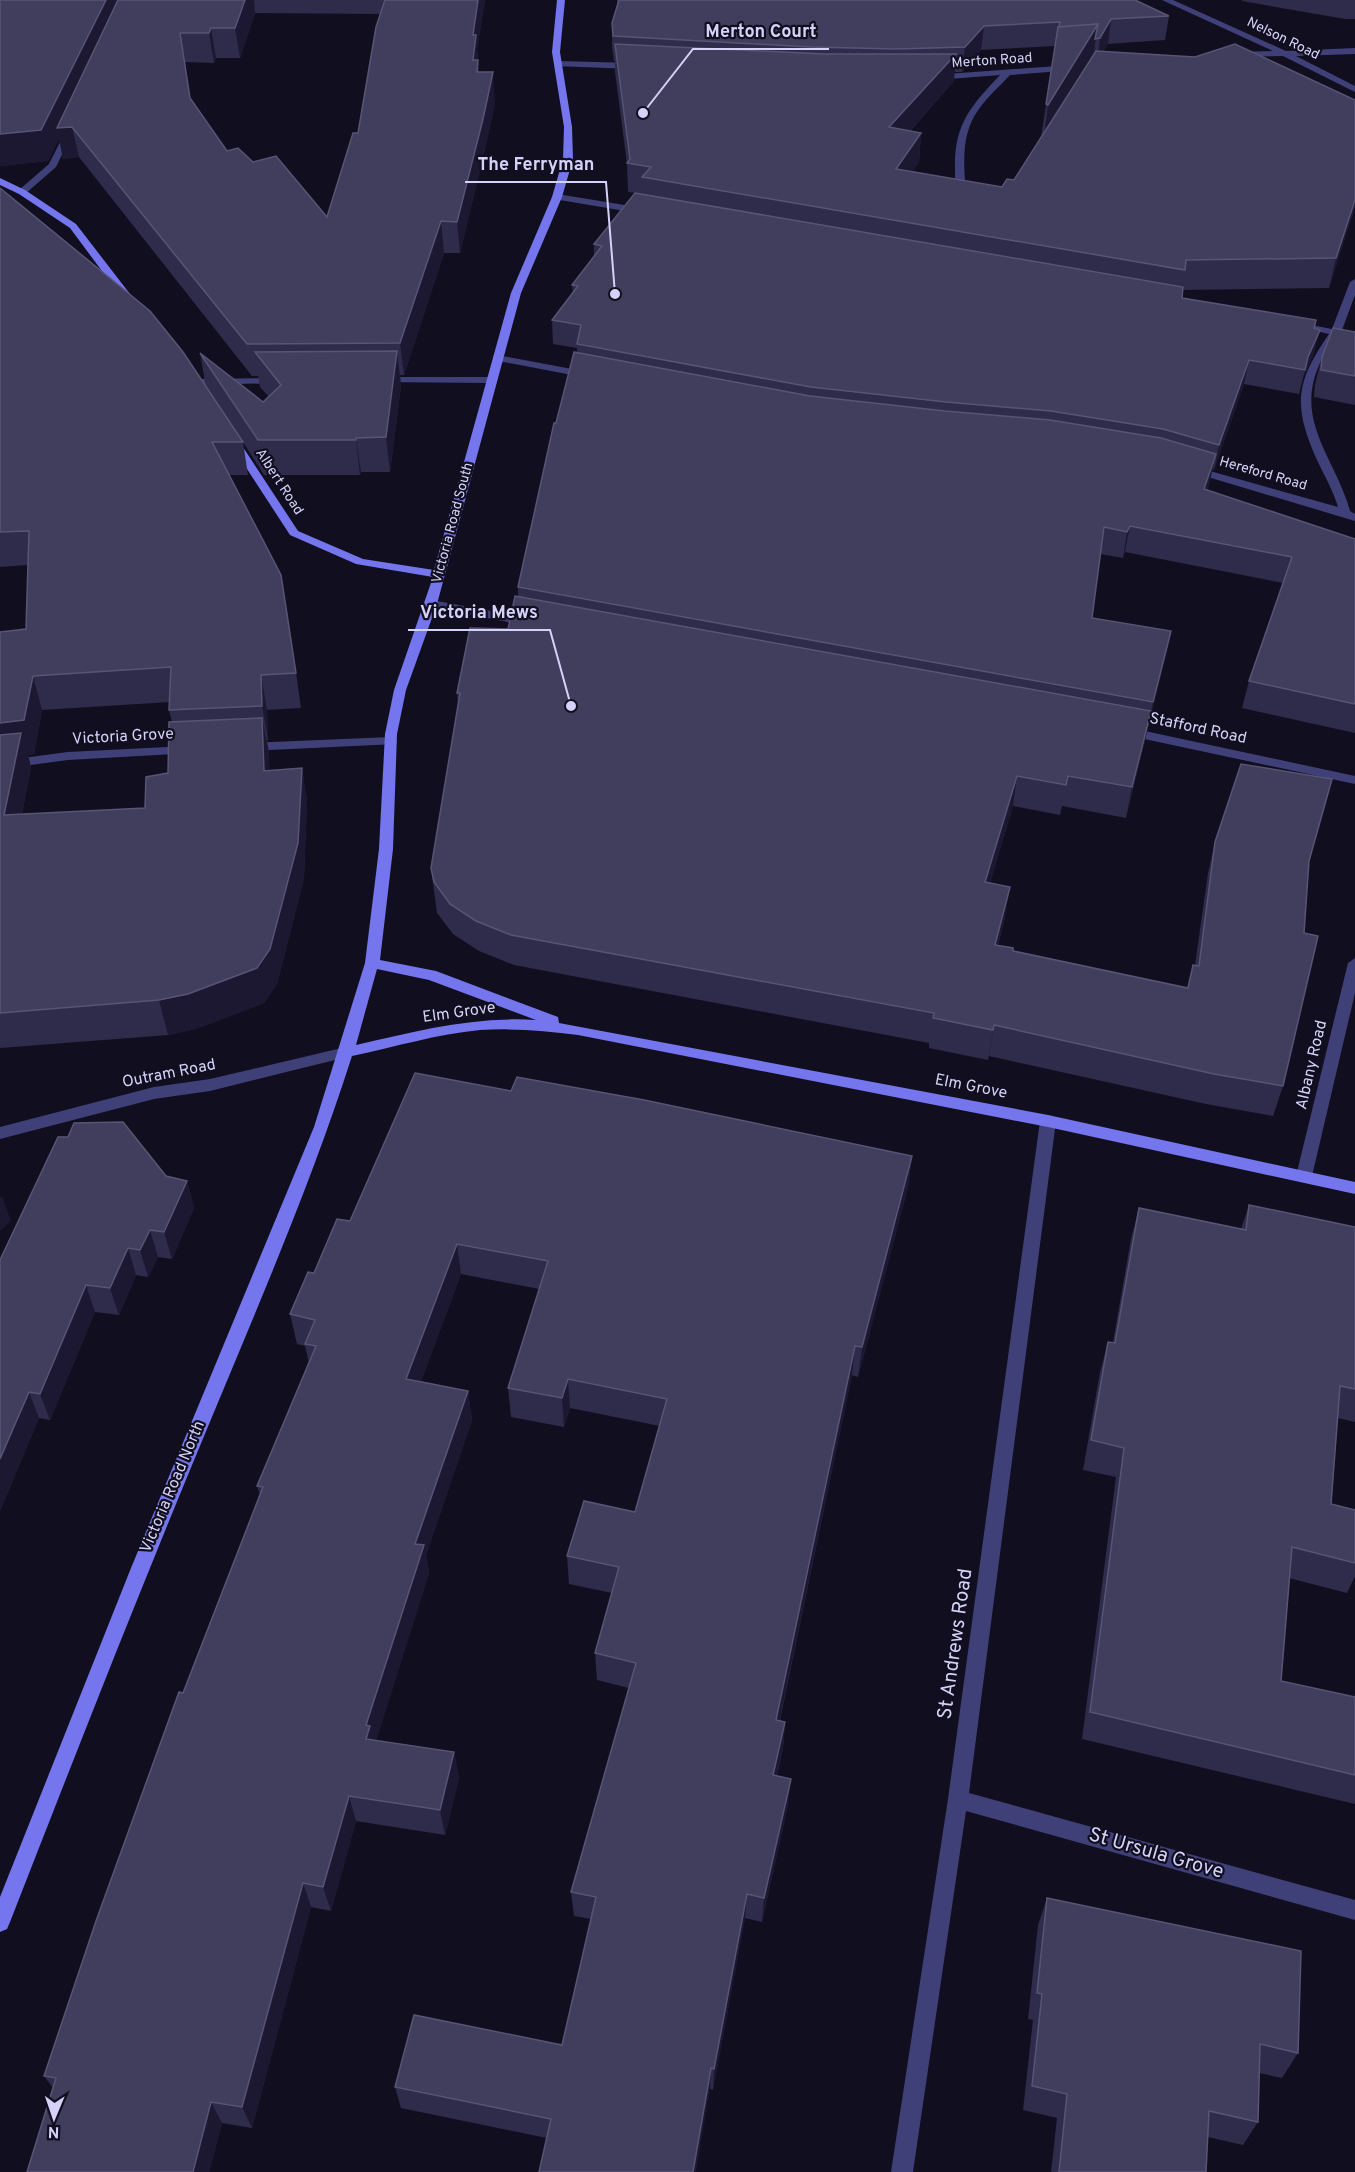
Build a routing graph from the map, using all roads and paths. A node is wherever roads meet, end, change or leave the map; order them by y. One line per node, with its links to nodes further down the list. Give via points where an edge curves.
1 (561, 0): 6 (main road, Victoria Road South, via 556,32)
2 (1166, 0): 4 (street, Nelson Road)
3 (1355, 51): 4 (street)
4 (1284, 53): 5 (street); 11 (street, Nelson Road)
5 (1230, 56)
6 (558, 64): 7 (street); 16 (main road, Victoria Road South, via 569,145)
7 (647, 67)
8 (1078, 68): 9 (street, Merton Road)
9 (1007, 74): 10 (street, Merton Road); 15 (street, via 972,113 963,134 958,160)
10 (928, 78)
11 (1355, 89)
12 (73, 123): 14 (street, via 53,165)
13 (0, 182): 14 (main road)
14 (22, 192): 19 (main road, via 73,226)
15 (961, 195)
16 (557, 197): 17 (street); 23 (main road, Victoria Road South, via 516,293)
17 (651, 213)
18 (1355, 282): 21 (street)
19 (132, 304)
20 (1289, 324): 21 (street)
21 (1336, 332): 22 (street); 31 (street, via 1315,362 1307,388 1306,417)
22 (1355, 336)
23 (497, 358): 24 (street); 26 (main road, Victoria Road South)
24 (601, 378)
25 (373, 380): 26 (street)
26 (492, 380): 32 (main road, Victoria Road South)
27 (290, 381): 28 (street)
28 (194, 382)
29 (226, 429): 32 (main road, Albert Road, via 294,533 360,562)
30 (1179, 465): 31 (street, Hereford Road)
31 (1350, 515)
32 (439, 574): 33 (main road, Victoria Road South)
33 (431, 604): 34 (street); 36 (main road, Victoria Road South, via 400,690)
34 (540, 623)
35 (1108, 727): 40 (street, Stafford Road)
36 (391, 741): 37 (street); 41 (main road, Victoria Road South, via 386,849)
37 (236, 748)
38 (200, 750): 39 (street, Victoria Grove, via 68,756)
39 (0, 765)
40 (1355, 780)
41 (372, 963): 43 (main road, Elm Grove, via 431,975); 44 (main road, Victoria Road South)
42 (1355, 963): 47 (street, Albany Road)
43 (578, 1030): 44 (main road, Elm Grove, via 530,1024 482,1025); 45 (main road, Elm Grove)
44 (346, 1052): 46 (street, Outram Road); 51 (main road, Victoria Road North, via 295,1196 135,1579)
45 (1048, 1121): 47 (main road, Elm Grove); 49 (street, St Andrews Road)
46 (0, 1133)
47 (1304, 1176): 48 (main road, Elm Grove)
48 (1355, 1188)
49 (958, 1799): 50 (street, St Ursula Grove); 52 (street, St Andrews Road)
50 (1355, 1910)
51 (0, 1922)
52 (902, 2172)

